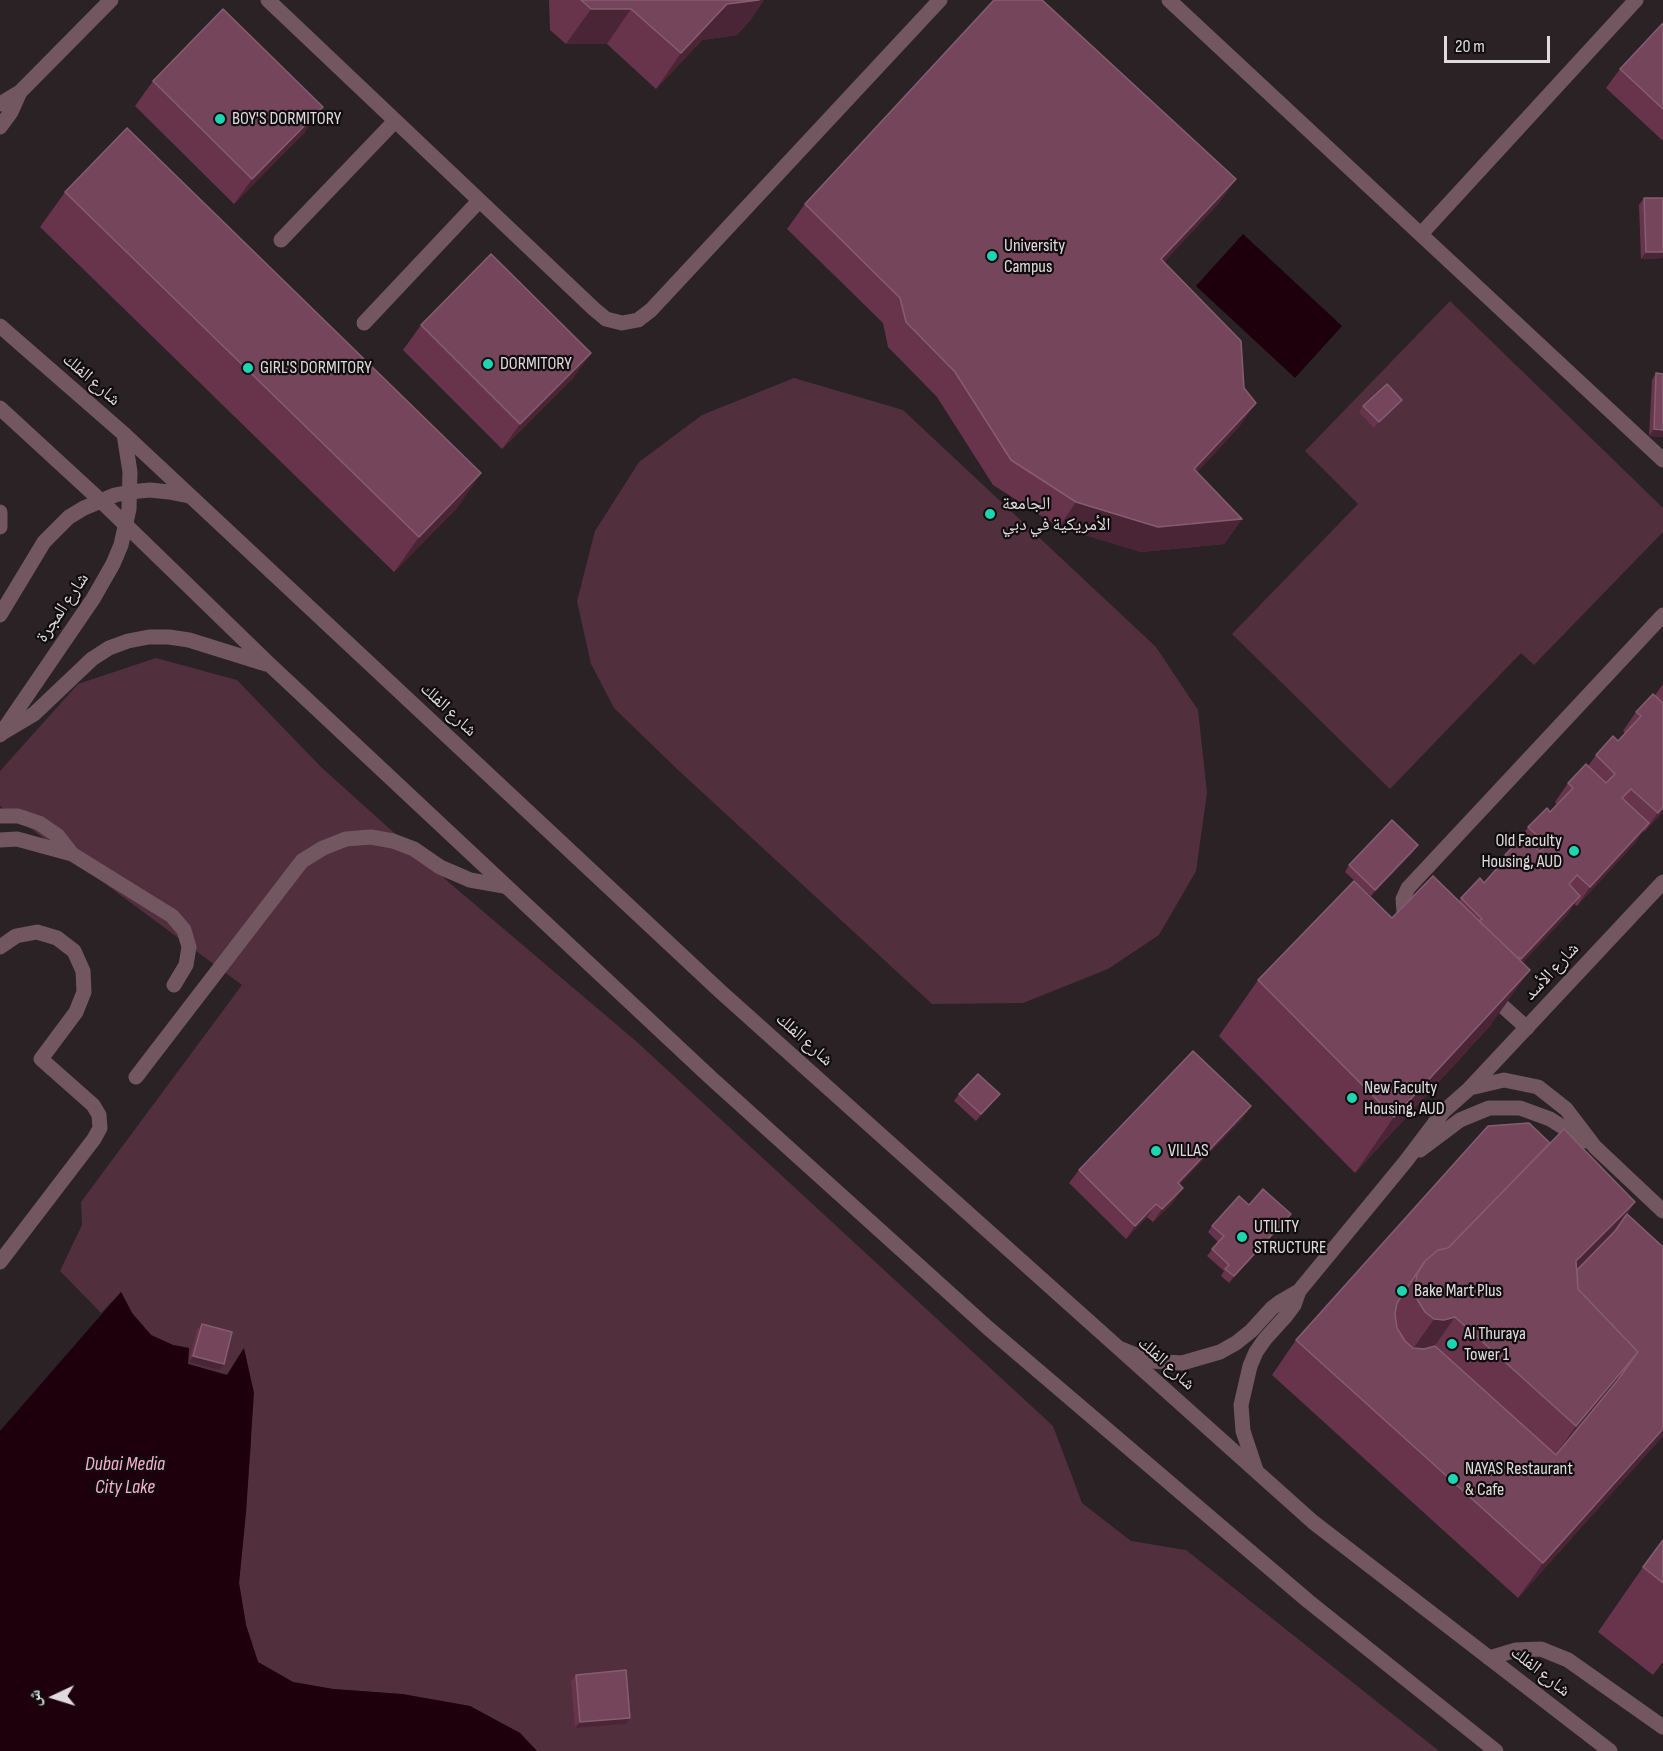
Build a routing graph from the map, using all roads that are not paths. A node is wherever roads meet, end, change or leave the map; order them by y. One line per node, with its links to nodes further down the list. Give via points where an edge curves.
1 (111, 0): 6 (street)
2 (940, 0): 10 (street, via 638,320 606,319)
3 (1169, 0): 11 (street)
4 (1636, 0): 11 (street)
5 (278, 3): 8 (street)
6 (20, 92): 7 (street); 9 (street)
7 (0, 104)
8 (395, 121): 10 (street); 12 (street)
9 (0, 127)
10 (479, 201): 13 (street)
11 (1421, 234): 17 (street)
12 (281, 240)
13 (364, 323)
14 (0, 326): 16 (street, شارع الفلك)
15 (0, 408): 20 (street)
16 (124, 434): 18 (street, شارع المجرة); 19 (street, شارع الفلك)
17 (1663, 460)
18 (130, 492): 19 (street, via 150,490); 20 (street); 22 (street, شارع المجرة)
19 (189, 496): 45 (street, شارع الفلك, via 712,984)
20 (100, 500): 22 (street); 24 (street, via 69,517 44,542)
21 (0, 512): 23 (street)
22 (126, 525): 26 (street); 27 (street, شارع المجرة, via 105,582)
23 (0, 527)
24 (0, 615)
25 (1663, 615): 33 (street, via 1408,888 1403,899 1404,912)
26 (269, 664): 27 (street, via 179,639 149,637 128,641 92,659 34,714); 32 (street)
27 (1, 734)
28 (0, 816): 30 (street, via 18,816 39,823 58,836)
29 (0, 840): 30 (street, via 17,839)
30 (72, 854): 36 (street, via 172,916 184,930 189,947 186,966)
31 (1663, 882): 37 (street, شارع الأسد)
32 (504, 886): 38 (street, via 470,880 393,841 371,837 346,839 323,848 302,861); 49 (street, via 988,1328 1308,1601)
33 (1419, 930)
34 (0, 947): 43 (street, via 16,936 37,932 57,938 74,951 83,970 84,992 76,1012 41,1059 93,1105 100,1128)
35 (1479, 984): 37 (street)
36 (174, 985)
37 (1527, 1028): 39 (street, شارع الأسد)
38 (136, 1077)
39 (1470, 1088): 40 (street, via 1504,1080 1538,1088 1566,1109); 41 (street, شارع الأسد, via 1443,1112)
40 (1595, 1147): 41 (street, via 1550,1119 1520,1108 1489,1108 1460,1120); 42 (street)
41 (1406, 1161): 44 (street)
42 (1663, 1211)
43 (0, 1263)
44 (1299, 1291): 45 (street, via 1272,1308 1236,1343 1220,1352 1182,1363 1151,1361); 46 (street, via 1294,1305 1256,1352 1240,1405 1243,1431)
45 (1119, 1348): 46 (street, شارع الفلك)
46 (1256, 1470): 47 (street, شارع الفلك, via 1313,1522)
47 (1489, 1658): 48 (street, via 1516,1650 1541,1649 1568,1660); 50 (street, شارع الفلك)
48 (1663, 1727)
49 (1496, 1751)
50 (1610, 1751)

